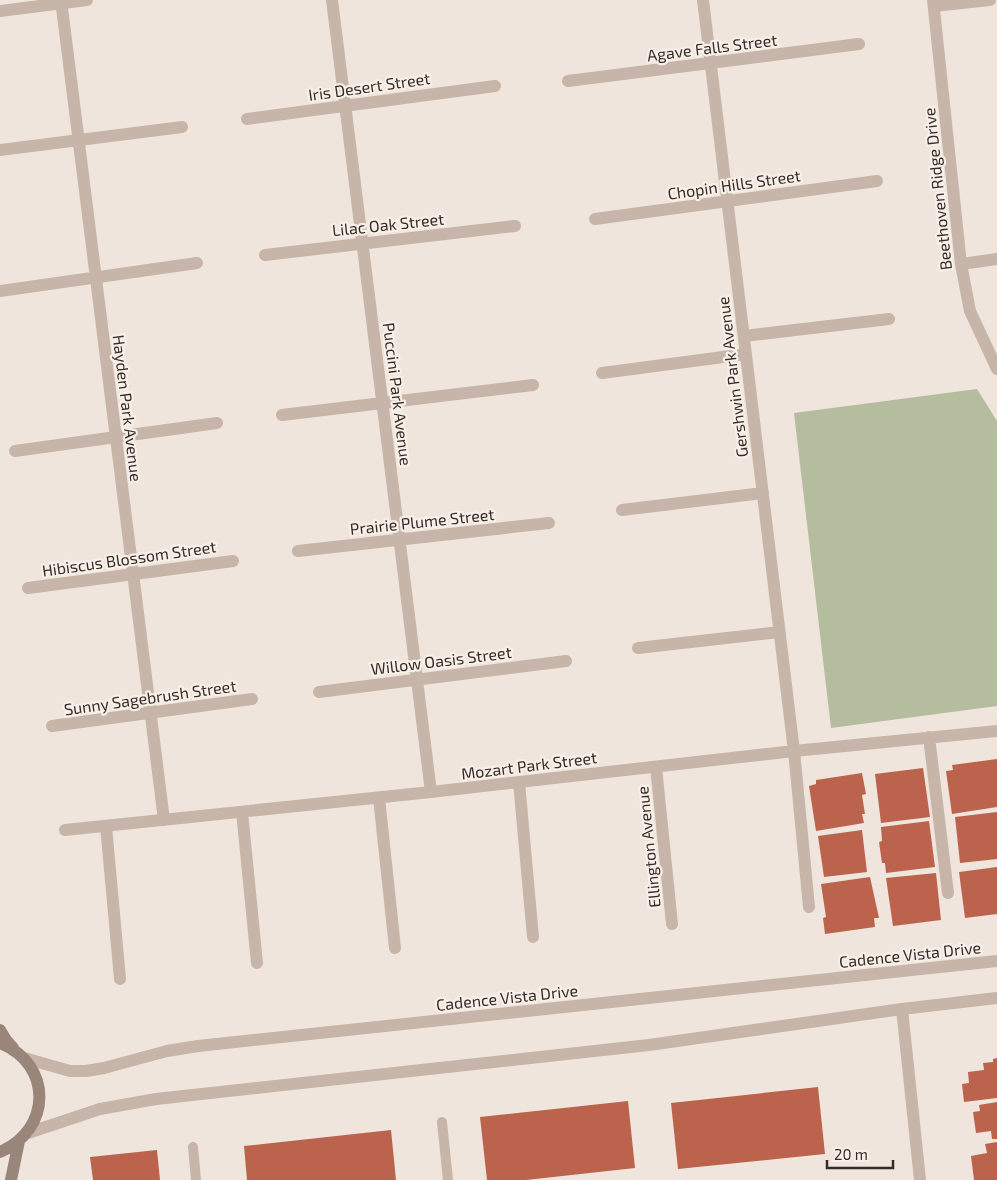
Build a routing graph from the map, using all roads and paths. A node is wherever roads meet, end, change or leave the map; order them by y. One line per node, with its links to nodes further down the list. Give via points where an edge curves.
1 (87, 0): 5 (street)
2 (332, 0): 12 (street, Puccini Park Avenue)
3 (703, 0): 9 (street, Gershwin Park Avenue)
4 (990, 0): 6 (street)
5 (61, 2): 7 (street); 15 (street, Hayden Park Avenue)
6 (933, 3): 25 (street, Beethoven Ridge Drive)
7 (0, 11)
8 (859, 44): 9 (street, Agave Falls Street)
9 (711, 63): 10 (street, Agave Falls Street); 18 (street, Gershwin Park Avenue)
10 (568, 81)
11 (495, 86): 12 (street, Iris Desert Street)
12 (345, 106): 13 (street, Iris Desert Street); 21 (street, Puccini Park Avenue)
13 (247, 119)
14 (182, 127): 15 (street)
15 (78, 140): 16 (street); 26 (street, Hayden Park Avenue)
16 (0, 150)
17 (876, 181): 18 (street, Chopin Hills Street)
18 (727, 201): 19 (street, Chopin Hills Street); 29 (street, Gershwin Park Avenue)
19 (595, 219)
20 (516, 226): 21 (street, Lilac Oak Street)
21 (363, 244): 22 (street, Lilac Oak Street); 34 (street, Puccini Park Avenue)
22 (265, 255)
23 (997, 259): 25 (street)
24 (197, 262): 26 (street)
25 (961, 264): 31 (street, Beethoven Ridge Drive, via 970,312)
26 (96, 277): 27 (street); 37 (street, Hayden Park Avenue)
27 (0, 291)
28 (889, 319): 29 (street)
29 (744, 336): 30 (street, Gershwin Park Avenue)
30 (746, 354): 32 (street); 39 (street, Gershwin Park Avenue)
31 (997, 369)
32 (602, 373)
33 (533, 385): 34 (street)
34 (382, 403): 35 (street); 42 (street, Puccini Park Avenue)
35 (282, 415)
36 (217, 423): 37 (street)
37 (116, 437): 38 (street); 45 (street, Hayden Park Avenue)
38 (15, 451)
39 (763, 494): 40 (street); 47 (street, Gershwin Park Avenue)
40 (622, 510)
41 (548, 523): 42 (street, Prairie Plume Street)
42 (399, 540): 43 (street, Prairie Plume Street); 50 (street, Puccini Park Avenue)
43 (298, 551)
44 (234, 561): 45 (street, Hibiscus Blossom Street)
45 (133, 574): 46 (street, Hibiscus Blossom Street); 53 (street, Hayden Park Avenue)
46 (28, 588)
47 (779, 632): 48 (street); 57 (street, Gershwin Park Avenue)
48 (638, 648)
49 (566, 661): 50 (street, Willow Oasis Street)
50 (417, 680): 51 (street, Willow Oasis Street); 60 (street, Puccini Park Avenue)
51 (319, 692)
52 (252, 699): 53 (street, Sunny Sagebrush Street)
53 (150, 713): 54 (street, Sunny Sagebrush Street); 63 (street, Hayden Park Avenue)
54 (52, 726)
55 (997, 731): 56 (street, Mozart Park Street)
56 (930, 737): 57 (street, Mozart Park Street); 66 (street)
57 (794, 751): 58 (street, Mozart Park Street); 67 (street, Gershwin Park Avenue)
58 (656, 767): 59 (street, Mozart Park Street); 68 (street, Ellington Avenue)
59 (519, 782): 60 (street, Mozart Park Street); 69 (street)
60 (431, 792): 61 (street, Mozart Park Street)
61 (379, 798): 62 (street, Mozart Park Street); 70 (street)
62 (242, 812): 63 (street, Mozart Park Street); 72 (street)
63 (164, 820): 64 (street, Mozart Park Street)
64 (106, 826): 65 (street, Mozart Park Street); 73 (street)
65 (65, 830)
66 (948, 894)
67 (809, 907)
68 (672, 924)
69 (533, 937)
70 (395, 948)
71 (997, 961): 78 (street, Cadence Vista Drive, via 198,1046 86,1071 70,1071)
72 (257, 964)
73 (120, 979)
74 (997, 998): 75 (street)
75 (902, 1009): 80 (street, via 649,1045 156,1099 100,1109); 86 (street)
76 (0, 1030): 78 (main road)
77 (0, 1043): 78 (main road)
78 (20, 1055): 80 (main road, via 35,1076 40,1099 34,1122)
79 (442, 1122): 85 (lane)
80 (24, 1137): 82 (main road); 83 (main road)
81 (193, 1147): 84 (lane)
82 (0, 1152)
83 (11, 1180)
84 (196, 1180)
85 (448, 1180)
86 (920, 1180)

